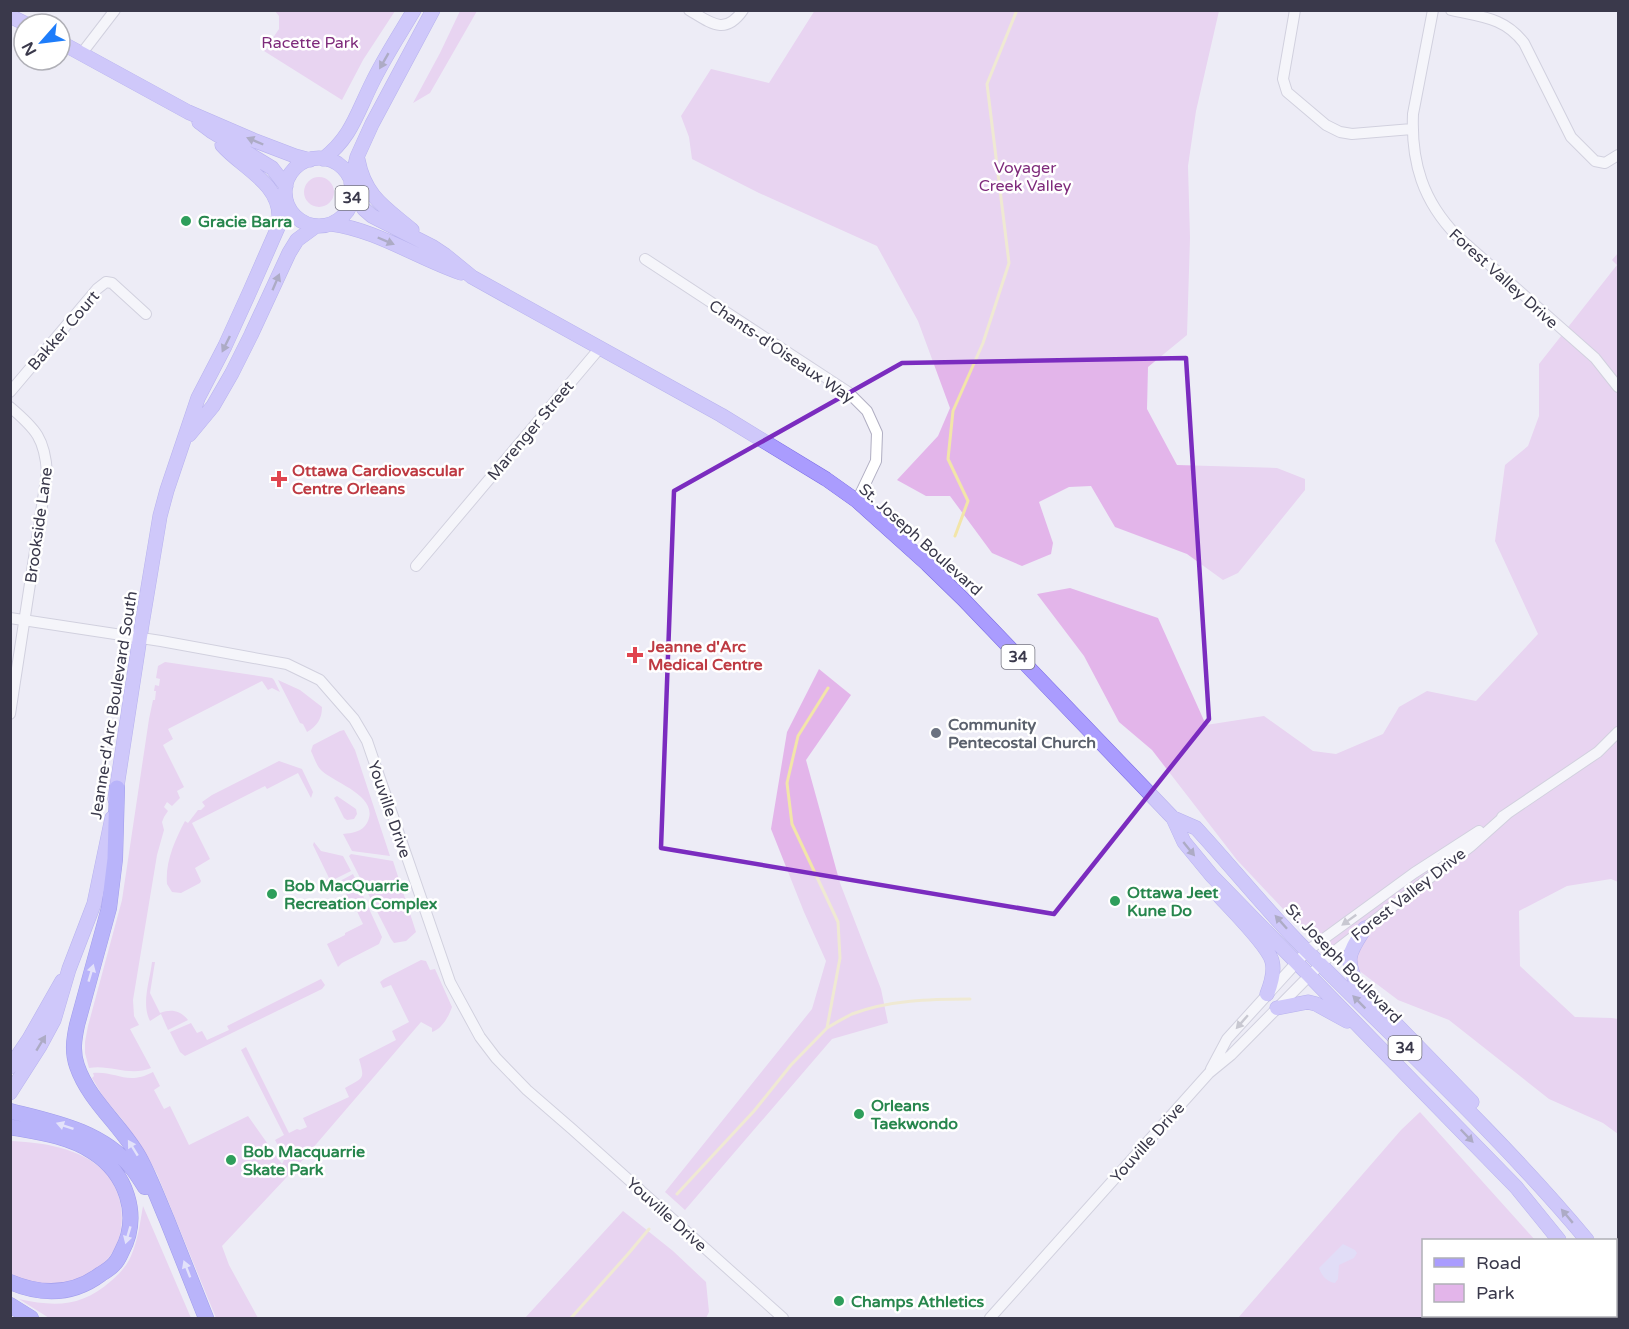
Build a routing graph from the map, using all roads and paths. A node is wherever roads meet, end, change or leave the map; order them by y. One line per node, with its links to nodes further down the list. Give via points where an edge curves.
1 (115, 10): 10 (street)
2 (414, 10): 16 (main road, one-way to 16, via 349,132 335,150)
3 (433, 10): 15 (main road)
4 (689, 10): 5 (street, via 723,26 736,20)
5 (743, 10)
6 (1296, 10): 12 (street, via 1282,79 1287,92 1340,132)
7 (1433, 10): 12 (street, Forest Valley Drive)
8 (1450, 10): 14 (street, via 1498,21 1518,35 1574,142 1595,161 1605,163)
9 (72, 48): 10 (main road, 34)
10 (82, 53): 11 (main road, 34)
11 (188, 112): 13 (main road, 34); 16 (main road, 34, one-way to 11, via 295,156)
12 (1412, 129): 27 (street, Forest Valley Drive, via 1422,184 1445,224 1595,358)
13 (211, 131): 18 (main road, 34, via 272,168); 20 (main road, via 271,191 279,211)
14 (1618, 155)
15 (357, 157): 17 (main road); 22 (main road, via 360,175 374,197)
16 (316, 159): 17 (main road, 34, via 340,166); 18 (main road, via 294,169)
17 (352, 188): 19 (main road, 34, via 346,212); 22 (main road, St. Joseph Boulevard / 34, via 372,216)
18 (286, 193): 20 (main road, Jeanne-d'Arc Boulevard South); 21 (main road, 34, via 290,210 297,218)
19 (331, 224): 21 (main road, 34); 24 (main road, St. Joseph Boulevard / 34, one-way to 24, via 364,231)
20 (279, 225): 30 (main road, Jeanne-d'Arc Boulevard South, one-way to 30, via 198,398)
21 (316, 226): 30 (main road, Jeanne-d'Arc Boulevard South, one-way to 21, via 213,406 232,373 289,253 297,240)
22 (432, 247): 24 (main road, St. Joseph Boulevard / 34)
23 (645, 259): 31 (street, Chants-d'Oiseaux Way, via 848,392 867,411 877,433 876,461)
24 (472, 277): 26 (main road, St. Joseph Boulevard / 34)
25 (146, 314): 28 (street, Bakker Court, via 106,282)
26 (599, 349): 31 (main road, St. Joseph Boulevard / 34, via 721,415); 32 (street, Marenger Street)
27 (1618, 387)
28 (10, 392)
29 (10, 407): 34 (street, Brookside Lane, via 37,432 47,473)
30 (182, 444): 35 (main road, Jeanne-d'Arc Boulevard South, via 160,516)
31 (857, 501): 40 (main road, St. Joseph Boulevard / 34, via 963,599)
32 (416, 566)
33 (10, 618): 34 (street, Youville Drive)
34 (24, 620): 35 (street, Youville Drive); 36 (street, Brookside Lane)
35 (140, 639): 38 (main road, Jeanne-d'Arc Boulevard South); 64 (street, Youville Drive, via 287,664 320,680 354,719 367,741 450,982 480,1037 527,1090)
36 (10, 714)
37 (1618, 732): 39 (street, Forest Valley Drive, via 1598,752)
38 (117, 788): 46 (main road, Jeanne-d'Arc Boulevard South, via 93,904); 57 (highway, one-way to 38, via 132,1145 84,1081 74,1048 76,1025 109,908)
39 (1508, 813): 42 (street, Forest Valley Drive); 43 (street, Forest Valley Drive, one-way to 43, via 1414,873)
40 (1173, 818): 41 (main road, St. Joseph Boulevard / 34, one-way to 41, via 1184,842); 43 (main road, St. Joseph Boulevard / 34, one-way to 40, via 1196,828)
41 (1212, 876): 44 (main road, St. Joseph Boulevard / 34); 48 (main road, via 1220,896 1268,952 1273,966)
42 (1365, 928): 45 (street, Forest Valley Drive); 56 (main road, via 1349,964 1357,984 1536,1168)
43 (1307, 951): 44 (street, Youville Drive); 45 (main road, St. Joseph Boulevard / 34)
44 (1296, 963): 47 (main road, St. Joseph Boulevard / 34); 48 (street, Youville Drive)
45 (1321, 964): 47 (street, Forest Valley Drive); 56 (main road, St. Joseph Boulevard / 34, one-way to 45)
46 (69, 969): 51 (main road, Jeanne-d'Arc Boulevard South); 53 (main road, Jeanne-d'Arc Boulevard South, one-way to 46, via 54,1020)
47 (1309, 976): 49 (street, Youville Drive); 50 (main road, St. Joseph Boulevard / 34)
48 (1267, 994): 52 (street, Youville Drive, one-way to 52, via 1227,1039)
49 (1277, 1008): 50 (main road, via 1308,1002); 52 (street, Youville Drive)
50 (1362, 1029): 58 (main road, St. Joseph Boulevard / 34, one-way to 58, via 1516,1187)
51 (10, 1067)
52 (1209, 1073): 65 (street, Youville Drive)
53 (10, 1092)
54 (10, 1111): 57 (highway, one-way to 54, via 133,1169 116,1152 71,1128)
55 (10, 1126): 60 (highway, one-way to 60, via 72,1141 107,1162 126,1190 131,1220 129,1236 115,1263 90,1282 51,1292)
56 (1547, 1192): 59 (main road, St. Joseph Boulevard / 34, one-way to 56)
57 (167, 1220): 63 (highway, one-way to 57)
58 (1558, 1239)
59 (1586, 1239)
60 (10, 1282)
61 (10, 1305): 62 (highway)
62 (31, 1318)
63 (206, 1318)
64 (783, 1318)
65 (990, 1318)

